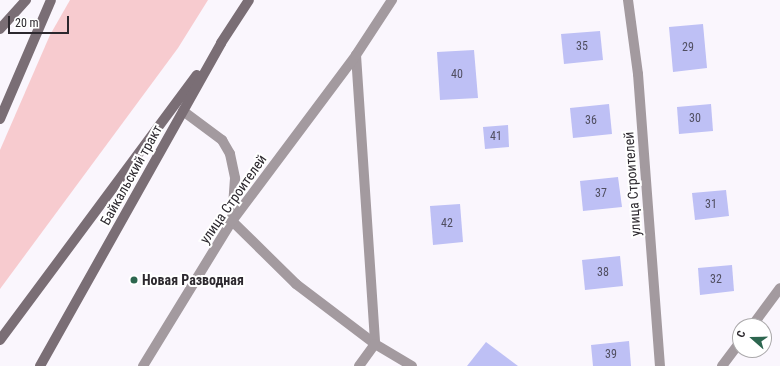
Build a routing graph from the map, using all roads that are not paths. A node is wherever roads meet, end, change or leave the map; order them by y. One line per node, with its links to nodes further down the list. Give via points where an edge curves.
1 (26, 0): 6 (main road)
2 (51, 0): 10 (main road)
3 (249, 0): 7 (main road, Байкальский тракт)
4 (392, 0): 8 (street, улица Строителей)
5 (628, 0): 21 (street, улица Строителей, via 638,74)
6 (0, 29)
7 (221, 43): 9 (main road, Байкальский тракт); 14 (main road)
8 (356, 55): 11 (street, улица Строителей); 15 (street)
9 (184, 111): 11 (street, via 222,140 230,154 235,178); 17 (main road, Байкальский тракт)
10 (0, 119)
11 (232, 221): 15 (street, via 296,284); 18 (street, улица Строителей)
12 (780, 288): 13 (street)
13 (758, 318)
14 (0, 340)
15 (375, 344): 19 (street); 20 (street)
16 (732, 353): 22 (street)
17 (40, 366)
18 (143, 366)
19 (359, 366)
20 (412, 366)
21 (660, 366)
22 (722, 366)

